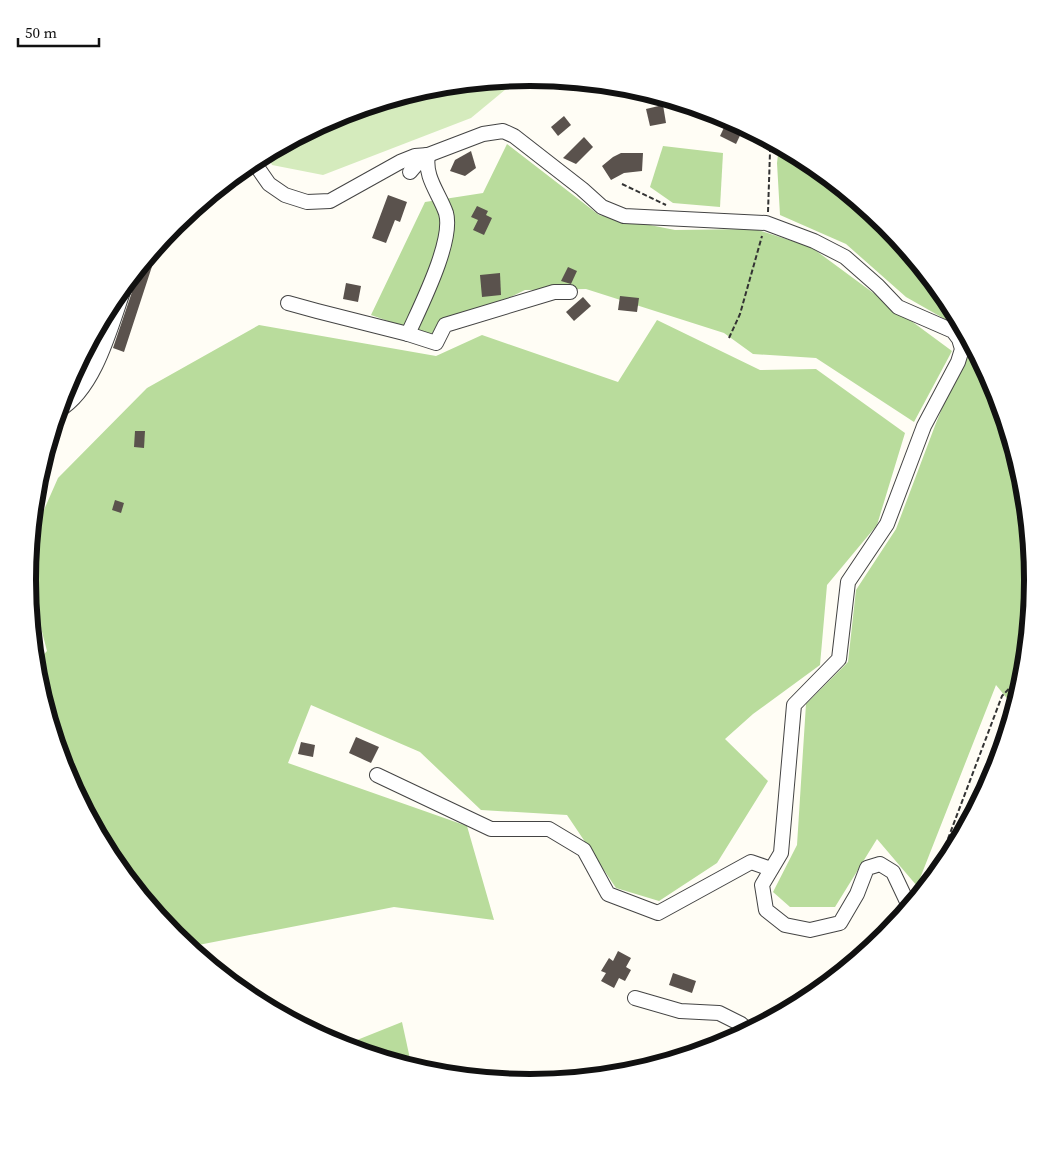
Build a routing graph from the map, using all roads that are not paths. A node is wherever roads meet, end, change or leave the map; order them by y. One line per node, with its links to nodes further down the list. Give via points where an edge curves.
1 (428, 155): 2 (lane, via 400,162 330,201 307,202 285,194 270,184); 3 (lane); 7 (lane, via 426,165 446,214 447,230 439,262); 10 (lane, via 483,134 503,131 514,136 602,207 624,216 766,223 814,241 845,257 898,307 953,331 959,339 962,349 958,362 924,426 887,524 848,582 839,659 794,705 781,853)
2 (258, 169)
3 (410, 172)
4 (570, 292): 7 (lane, via 554,292 446,325 436,343)
5 (288, 302): 7 (lane)
6 (116, 312): 8 (lane, via 93,373)
7 (408, 334)
8 (69, 404)
9 (377, 775): 10 (lane, via 491,829 549,829 584,850 608,894 658,913 751,862)
10 (772, 869): 11 (lane, via 762,886 766,910 785,925 810,930 840,924 867,868 880,864 893,872)
11 (907, 901)
12 (635, 998): 13 (lane, via 680,1011 719,1013)
13 (744, 1026)

